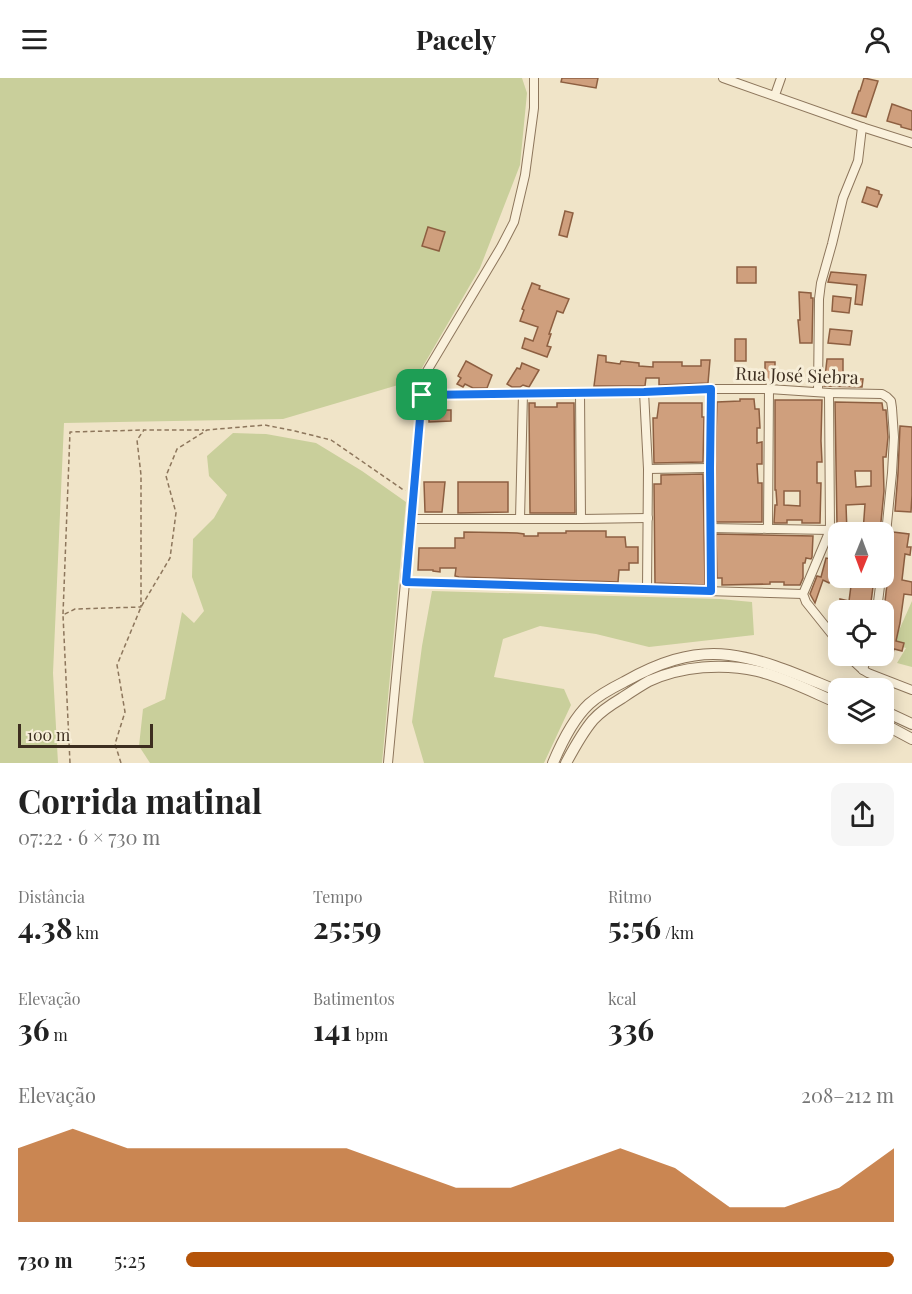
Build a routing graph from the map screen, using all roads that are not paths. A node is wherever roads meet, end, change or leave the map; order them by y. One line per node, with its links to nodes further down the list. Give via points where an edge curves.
1 (534, 78): 14 (street, via 534,108 514,222 427,371)
2 (723, 78): 4 (street)
3 (781, 78): 4 (street)
4 (775, 95): 5 (street)
5 (862, 127): 6 (street); 12 (street, via 858,160 843,198 821,283)
6 (912, 143)
7 (711, 389): 8 (street, Rua José Siebra); 9 (street, Rua José Siebra); 15 (street)
8 (769, 389): 12 (street, Rua José Siebra); 24 (street)
9 (644, 392): 11 (street, Rua José Siebra); 16 (street)
10 (523, 393): 11 (street, Rua José Siebra); 14 (street, Rua José Siebra); 19 (street)
11 (580, 393): 20 (street)
12 (818, 393): 13 (street, Rua José Siebra)
13 (829, 393): 21 (street); 22 (street, Rua José Siebra, via 882,394 891,401 894,437)
14 (422, 395): 18 (street)
15 (710, 468): 16 (street); 23 (street)
16 (648, 469): 17 (street)
17 (648, 518): 20 (street); 28 (street)
18 (411, 519): 19 (street); 27 (street)
19 (520, 519): 20 (street)
20 (581, 519)
21 (830, 522)
22 (887, 522)
23 (710, 528): 24 (street); 29 (street)
24 (768, 529): 25 (street)
25 (828, 530)
26 (828, 535): 30 (street)
27 (406, 582): 28 (street); 42 (street)
28 (647, 589): 29 (street)
29 (711, 591): 30 (street)
30 (803, 594): 31 (street)
31 (828, 630)
32 (859, 666): 34 (street)
33 (864, 666): 34 (street)
34 (863, 670): 36 (street)
35 (828, 687): 43 (street, via 743,657 712,654 678,658 651,667 589,705)
36 (912, 690)
37 (828, 699): 44 (street, via 756,671 713,667 679,672 648,682 606,708 592,722)
38 (894, 716): 39 (street)
39 (912, 724)
40 (894, 729): 41 (street)
41 (912, 739)
42 (388, 763)
43 (553, 763)
44 (566, 763)

